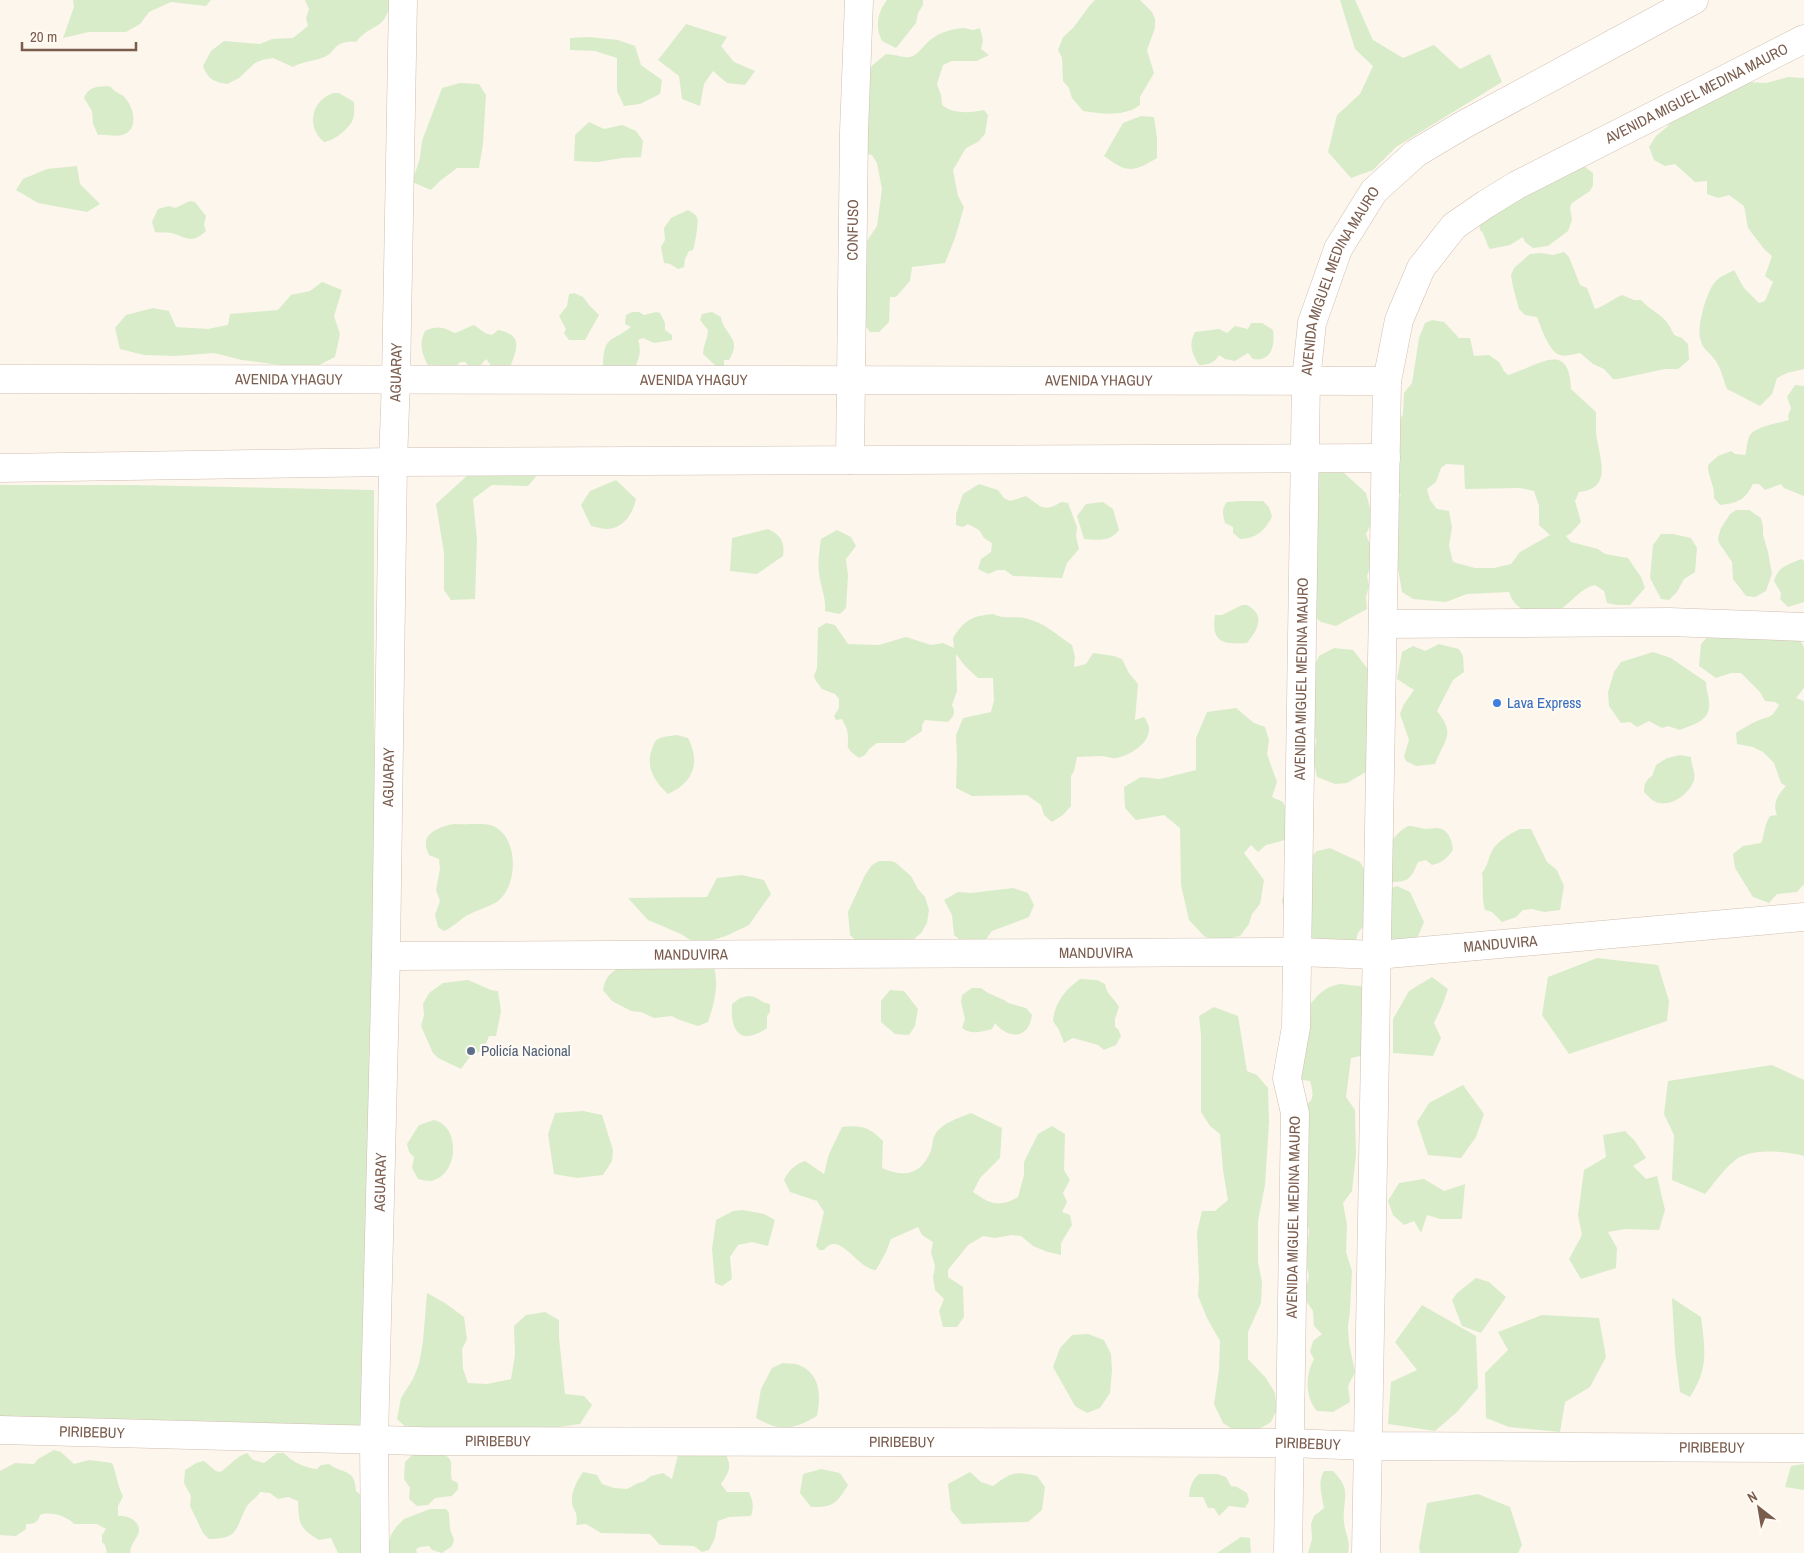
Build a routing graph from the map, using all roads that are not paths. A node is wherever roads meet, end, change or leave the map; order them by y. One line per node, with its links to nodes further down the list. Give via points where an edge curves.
1 (403, 0): 6 (street, AGUARAY)
2 (859, 0): 7 (street, CONFUSO)
3 (1694, 0): 8 (street, AVENIDA MIGUEL MEDINA MAURO, via 1416,153 1374,191 1338,249 1312,324)
4 (1804, 39): 9 (street, AVENIDA MIGUEL MEDINA MAURO, via 1518,185 1454,226 1421,268 1399,320)
5 (0, 379): 6 (street, AVENIDA YHAGUY)
6 (396, 379): 7 (street, AVENIDA YHAGUY); 13 (street, AGUARAY)
7 (851, 380): 8 (street, AVENIDA YHAGUY); 12 (street, CONFUSO)
8 (1306, 380): 9 (street, AVENIDA YHAGUY); 11 (street, AVENIDA MIGUEL MEDINA MAURO)
9 (1387, 381): 10 (street, AVENIDA MIGUEL MEDINA MAURO)
10 (1386, 458): 11 (street); 15 (street, AVENIDA MIGUEL MEDINA MAURO)
11 (1304, 459): 12 (street); 18 (street, AVENIDA MIGUEL MEDINA MAURO)
12 (850, 460): 13 (street)
13 (393, 462): 14 (street); 20 (street, AGUARAY)
14 (0, 468)
15 (1383, 624): 16 (street, via 1669,622); 19 (street, AVENIDA MIGUEL MEDINA MAURO)
16 (1804, 627)
17 (1804, 918): 19 (street, MANDUVIRA)
18 (1298, 952): 19 (street, MANDUVIRA); 20 (street, MANDUVIRA); 23 (street, AVENIDA MIGUEL MEDINA MAURO, via 1296,1027 1287,1078 1295,1113)
19 (1377, 955): 24 (street, AVENIDA MIGUEL MEDINA MAURO)
20 (386, 956): 22 (street, AGUARAY)
21 (0, 1430): 22 (street, PIRIBEBUY)
22 (374, 1440): 23 (street, PIRIBEBUY); 26 (street, AGUARAY)
23 (1290, 1443): 24 (street, PIRIBEBUY); 27 (street, AVENIDA MIGUEL MEDINA MAURO)
24 (1368, 1446): 25 (street, PIRIBEBUY); 28 (street, AVENIDA MIGUEL MEDINA MAURO)
25 (1804, 1448)
26 (375, 1553)
27 (1288, 1553)
28 (1366, 1553)

